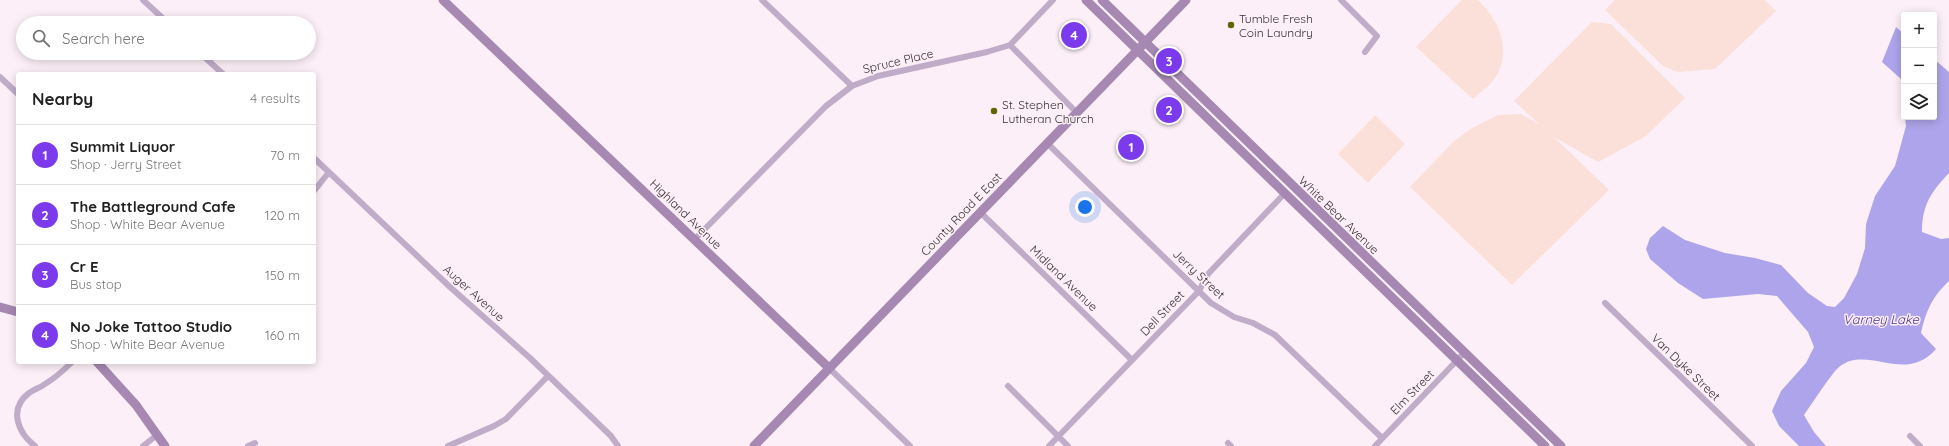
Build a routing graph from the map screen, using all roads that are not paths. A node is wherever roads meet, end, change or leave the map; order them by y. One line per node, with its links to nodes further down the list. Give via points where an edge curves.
1 (143, 0): 9 (street)
2 (443, 0): 26 (main road, Highland Avenue)
3 (762, 0): 17 (street)
4 (1053, 0): 11 (street, Spruce Place)
5 (1086, 0): 12 (main road, White Bear Avenue)
6 (1102, 0): 10 (main road, White Bear Avenue)
7 (1186, 0): 10 (main road, County Road E East)
8 (1341, 0): 13 (street, via 1377,36)
9 (160, 16)
10 (1146, 41): 12 (main road, County Road E East); 31 (main road, White Bear Avenue)
11 (1010, 45): 17 (street, Spruce Place, via 878,76); 19 (street)
12 (1137, 50): 19 (main road, County Road E East); 24 (main road, White Bear Avenue)
13 (1365, 52)
14 (208, 60): 15 (street)
15 (221, 72)
16 (0, 77): 18 (street)
17 (852, 86): 26 (street, Spruce Place, via 826,106)
18 (16, 92)
19 (1076, 112): 20 (main road, County Road E East)
20 (1047, 143): 25 (main road, County Road E East); 27 (street, Jerry Street)
21 (316, 160): 22 (street, Auger Avenue)
22 (329, 172): 23 (street); 37 (street, Auger Avenue)
23 (316, 188)
24 (1285, 193): 27 (street, Dell Street, via 1208,274); 33 (main road, White Bear Avenue)
25 (980, 212): 32 (street, Midland Avenue); 36 (main road, County Road E East)
26 (696, 239): 36 (main road, Highland Avenue)
27 (1199, 291): 32 (street, Dell Street); 42 (street, Jerry Street, via 1222,311 1276,335)
28 (1605, 304): 57 (street, Van Dyke Street)
29 (0, 307): 30 (main road)
30 (16, 311)
31 (1464, 353): 33 (street, Elm Street); 56 (main road, White Bear Avenue)
32 (1132, 360): 40 (street, Dell Street)
33 (1457, 360): 42 (street, Elm Street); 55 (main road, White Bear Avenue)
34 (70, 364): 44 (street, via 49,381 28,393 20,404 17,416 21,433)
35 (99, 364): 39 (main road, via 136,404)
36 (829, 368): 50 (main road, County Road E East); 51 (street, Highland Avenue)
37 (548, 376): 48 (street, via 506,419); 49 (street, Auger Avenue, via 611,436)
38 (1008, 386): 40 (street)
39 (157, 435): 45 (street); 46 (main road)
40 (1058, 436): 52 (street, Dell Street); 53 (street)
41 (1910, 436): 58 (street)
42 (1382, 438): 54 (street, Elm Street)
43 (255, 443): 47 (street)
44 (35, 446)
45 (143, 446)
46 (164, 446)
47 (248, 446)
48 (448, 446)
49 (618, 446)
50 (754, 446)
51 (910, 446)
52 (1049, 446)
53 (1068, 446)
54 (1375, 446)
55 (1545, 446)
56 (1561, 446)
57 (1752, 446)
58 (1920, 446)

